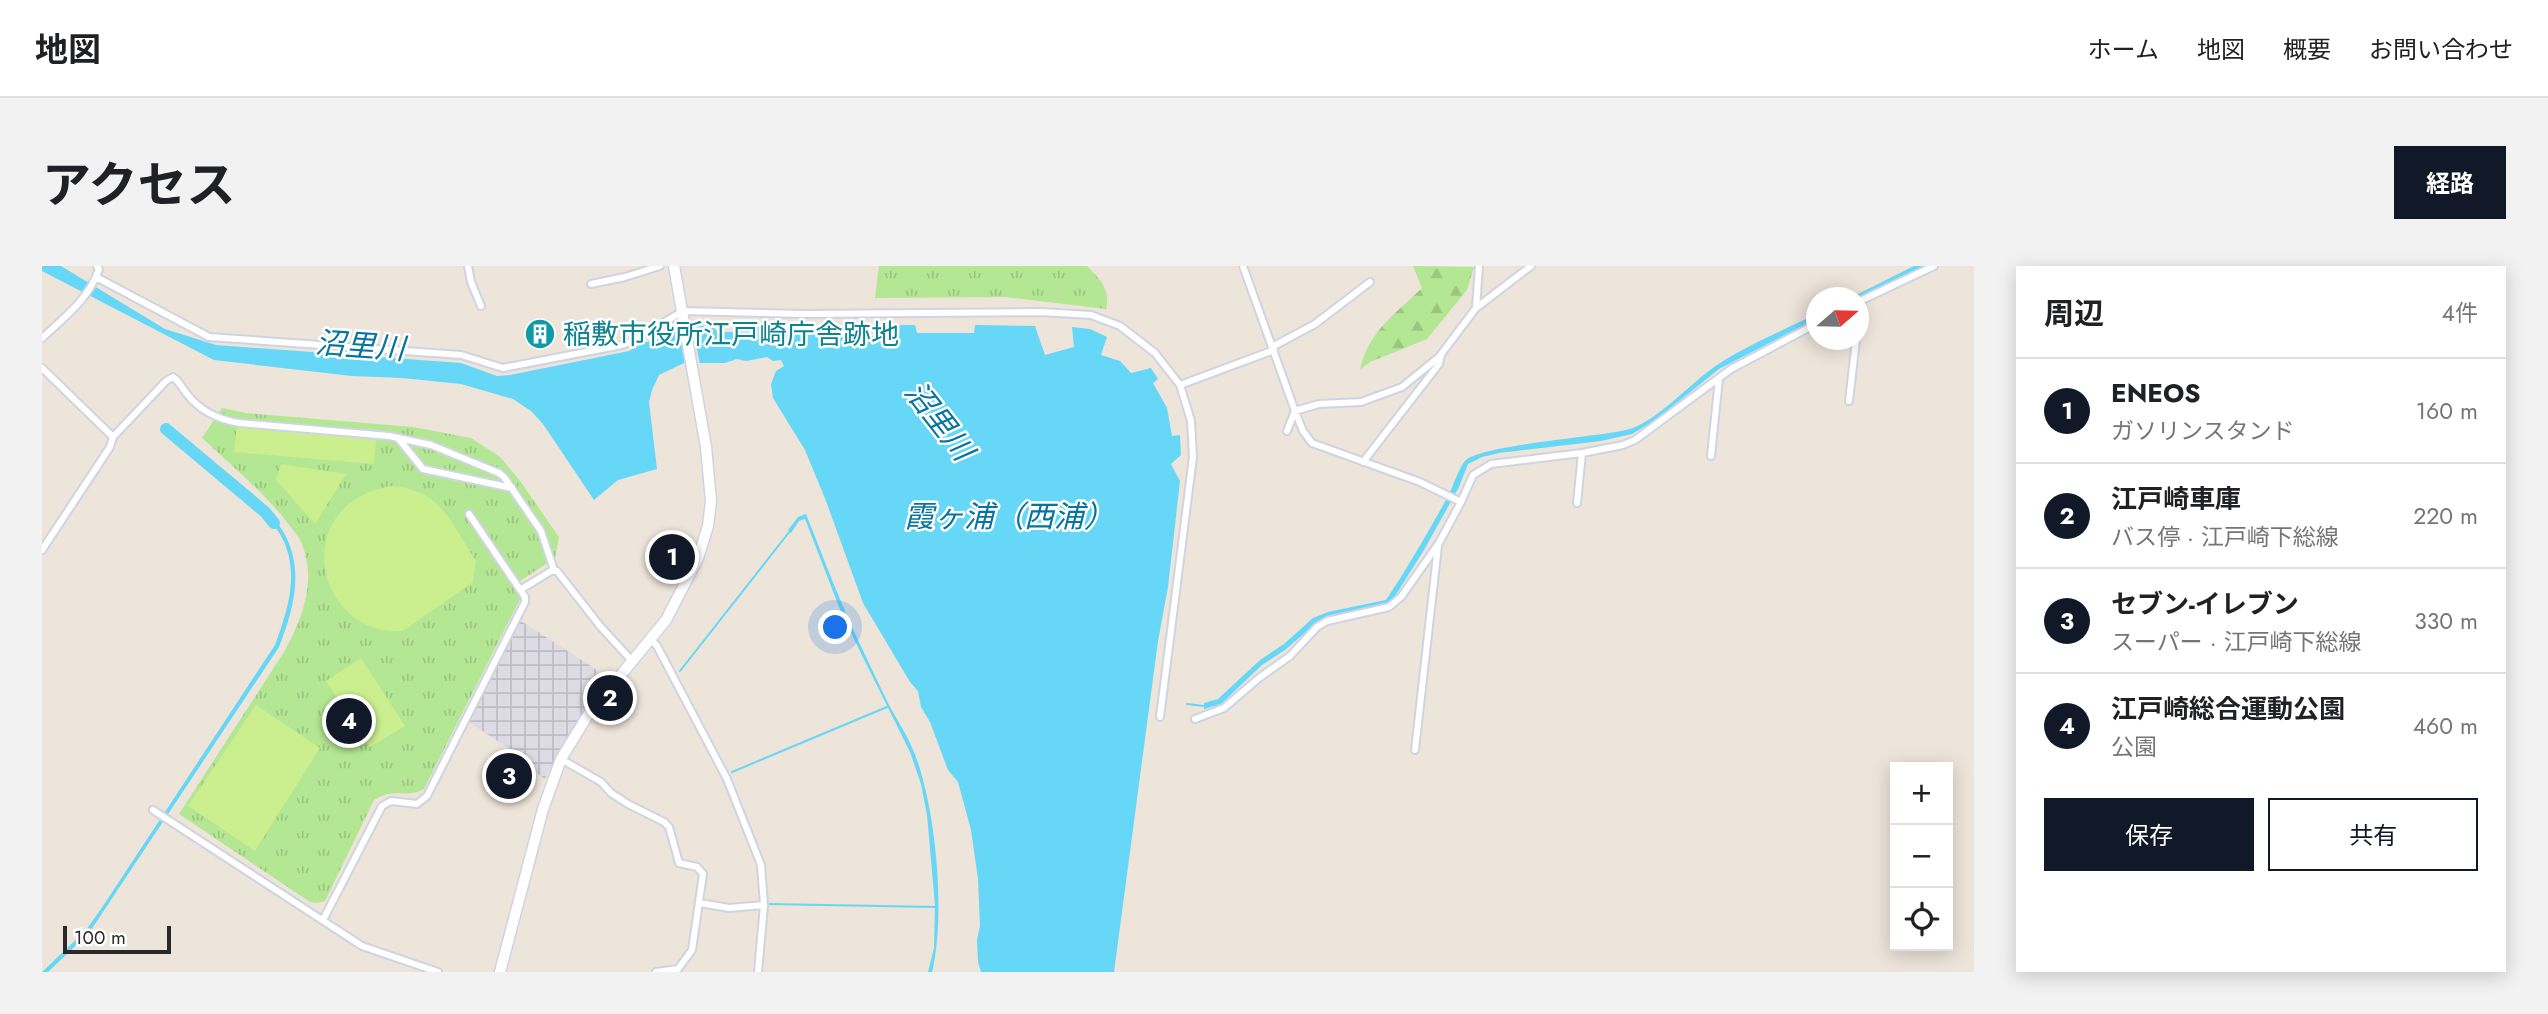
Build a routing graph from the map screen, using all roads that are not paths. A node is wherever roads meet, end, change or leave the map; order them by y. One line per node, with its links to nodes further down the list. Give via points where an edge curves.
1 (97, 266): 9 (street)
2 (468, 266): 13 (street)
3 (660, 266): 11 (street)
4 (674, 266): 15 (main road)
5 (1243, 266): 18 (street)
6 (1479, 266): 14 (street)
7 (1531, 266): 14 (street)
8 (1934, 266): 12 (street)
9 (95, 279): 15 (street, via 209,337 461,355 503,368 622,345); 17 (street, via 85,297)
10 (1370, 282): 18 (street)
11 (591, 284)
12 (1869, 298)
13 (481, 306)
14 (1476, 308): 20 (street)
15 (683, 314): 23 (street, via 1091,315 1121,326 1155,353); 40 (main road, via 706,447 710,513 691,574)
16 (1806, 329): 22 (street)
17 (42, 338)
18 (1273, 349): 23 (street); 25 (street)
19 (1855, 350): 24 (street)
20 (1442, 353): 25 (street, via 1402,387 1361,401); 31 (street, via 1439,364)
21 (42, 368): 27 (street)
22 (1719, 378): 29 (street, via 1635,440); 30 (street)
23 (1180, 385): 42 (street, via 1191,421 1193,457)
24 (1849, 401)
25 (1294, 411): 26 (street); 31 (street, via 1312,443)
26 (1287, 431)
27 (113, 437): 28 (street, via 173,377 203,410 231,422); 37 (street)
28 (398, 438): 32 (street, via 431,445 499,472); 32 (street, via 423,469)
29 (1582, 453): 33 (street, via 1491,464 1473,475); 34 (street)
30 (1711, 456)
31 (1363, 463): 33 (street)
32 (512, 488): 38 (street, via 541,531)
33 (1461, 502): 36 (street)
34 (1577, 503)
35 (469, 514): 39 (street)
36 (1439, 543): 43 (street, via 1389,607 1327,621 1224,708); 44 (street)
37 (42, 550)
38 (554, 570): 39 (street); 41 (street)
39 (520, 590): 49 (street, via 524,604 427,796 417,804 391,801 382,806)
40 (651, 639): 41 (main road); 48 (street, via 727,779 761,865)
41 (633, 662): 45 (main road, via 588,715)
42 (1160, 717)
43 (1195, 719)
44 (1415, 750)
45 (561, 759): 47 (street, via 669,827 679,863 697,867 703,874); 51 (main road, via 543,809)
46 (153, 810): 49 (street)
47 (700, 902): 48 (street, via 729,908); 52 (street, via 692,950 678,969)
48 (764, 905): 53 (street)
49 (323, 920): 50 (street, via 362,946)
50 (438, 972)
51 (500, 972)
52 (656, 972)
53 (758, 972)

